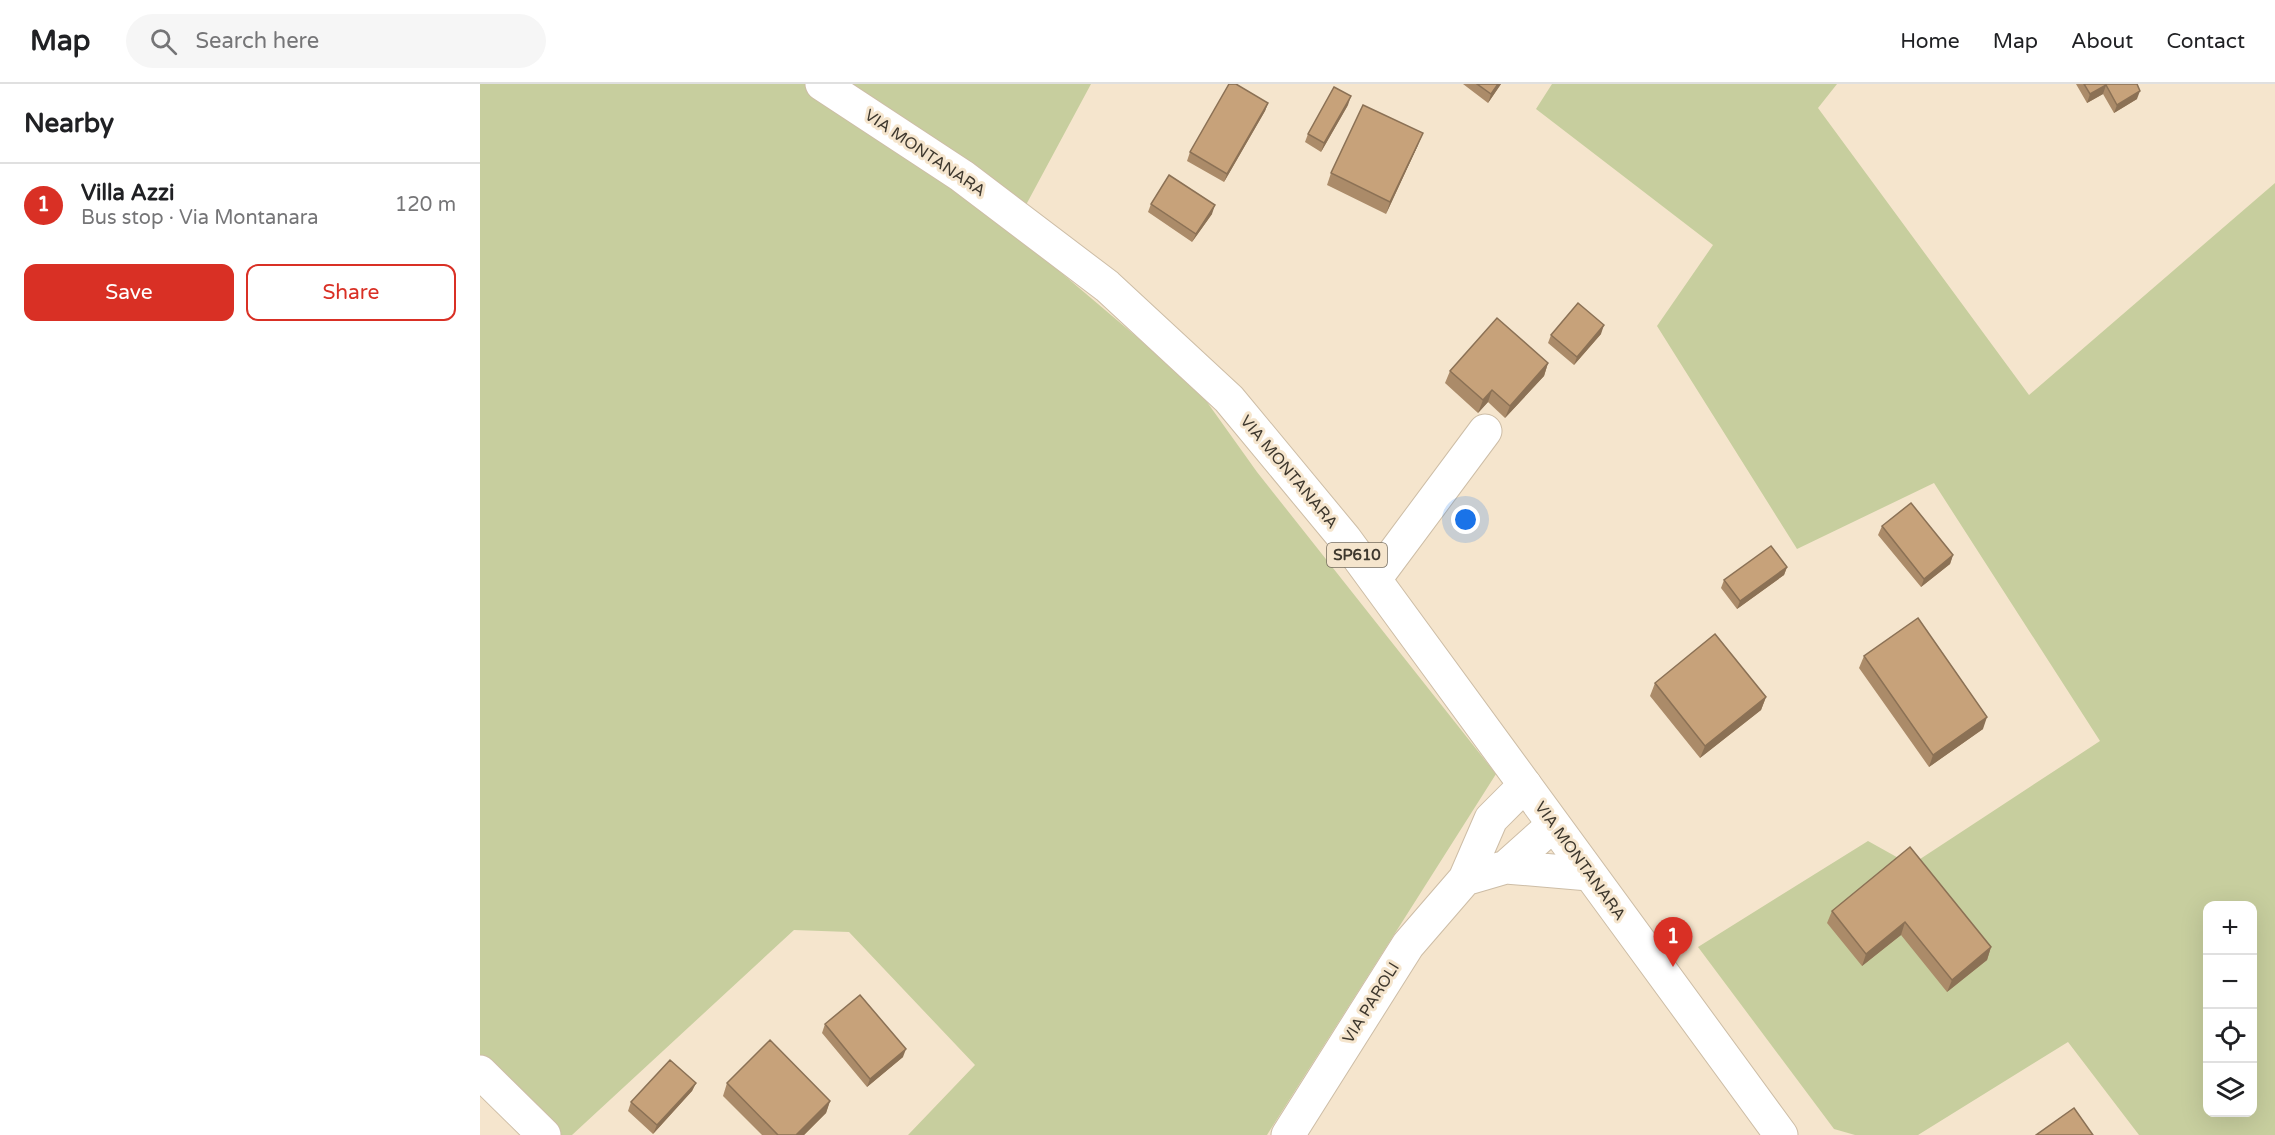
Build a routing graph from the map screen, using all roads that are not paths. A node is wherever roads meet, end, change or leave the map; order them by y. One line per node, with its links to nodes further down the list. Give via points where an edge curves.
1 (822, 84): 3 (main road, VIA MONTANARA / SP610, via 962,176 1107,286 1229,399)
2 (1485, 431): 3 (main road)
3 (1375, 579): 4 (main road, VIA MONTANARA / SP610)
4 (1525, 785): 5 (main road, VIA MONTANARA / SP610); 8 (main road, VIA PAROLI, via 1491,819)
5 (1553, 825): 6 (main road); 7 (main road, VIA MONTANARA / SP610)
6 (1506, 867): 7 (main road); 8 (main road)
7 (1589, 874): 12 (main road, VIA MONTANARA / SP610)
8 (1465, 879): 11 (main road, VIA PAROLI, via 1408,945)
9 (480, 1072): 10 (main road)
10 (544, 1135)
11 (1288, 1135)
12 (1781, 1135)

